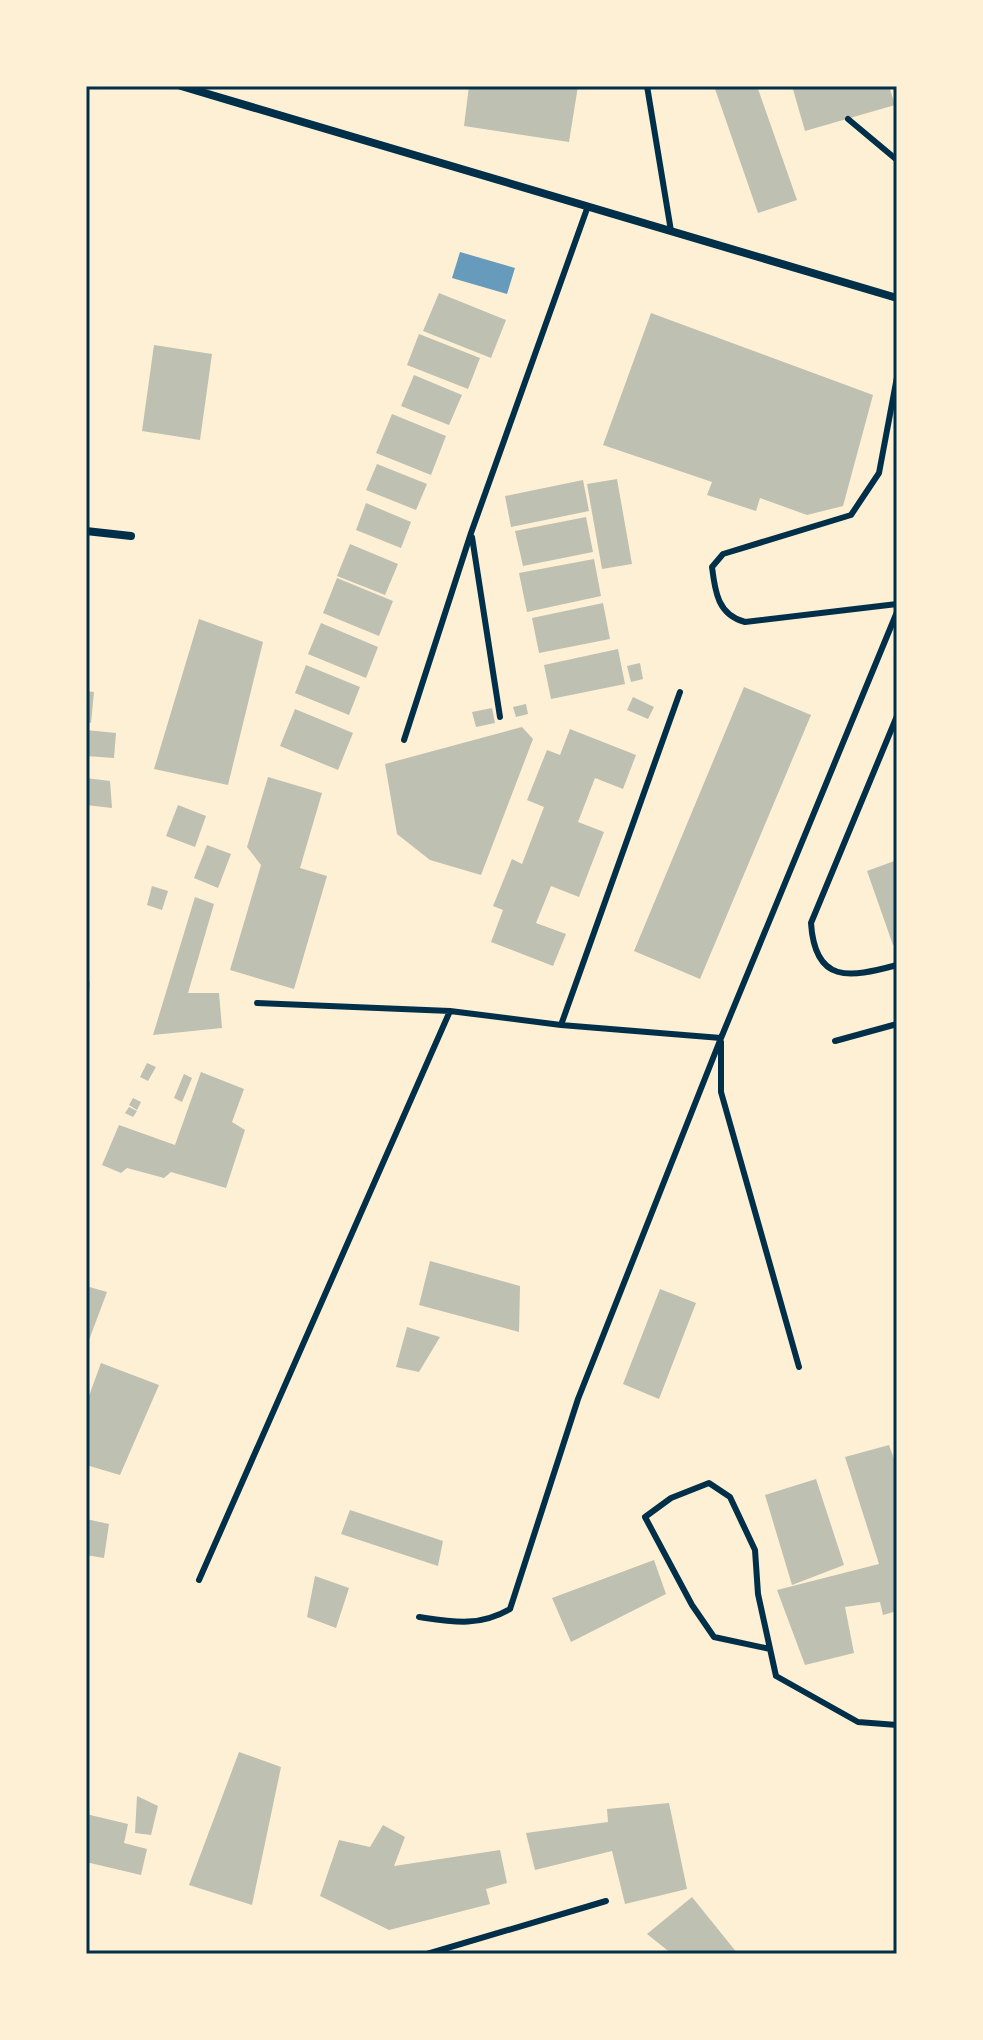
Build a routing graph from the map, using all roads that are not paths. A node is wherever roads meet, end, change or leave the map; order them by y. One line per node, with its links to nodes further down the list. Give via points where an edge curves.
1 (181, 86): 5 (street)
2 (647, 86): 6 (lane)
3 (848, 119): 4 (lane)
4 (897, 160)
5 (588, 206): 6 (street); 10 (lane)
6 (671, 231): 7 (street)
7 (897, 298)
8 (897, 377): 12 (lane, via 879,473 851,515 723,554 712,567 720,605 732,619 745,622)
9 (86, 531): 11 (street)
10 (471, 533): 16 (lane); 17 (lane)
11 (131, 536)
12 (897, 604)
13 (897, 612): 23 (lane)
14 (680, 692): 22 (lane)
15 (897, 716): 18 (lane, via 811,923 813,948 822,964 847,976)
16 (500, 717)
17 (404, 740)
18 (897, 965)
19 (257, 1003): 20 (lane)
20 (450, 1011): 22 (lane); 26 (lane)
21 (897, 1024): 24 (lane)
22 (561, 1025): 23 (lane)
23 (721, 1038): 25 (lane, via 721,1092); 27 (lane, via 578,1399 510,1609 471,1624)
24 (835, 1041)
25 (799, 1367)
26 (199, 1580)
27 (419, 1617)
28 (770, 1649): 28 (lane, via 755,1550 730,1497 709,1483 671,1498 645,1517 714,1637); 29 (lane, via 776,1676 858,1722)
29 (897, 1725)
30 (606, 1901): 31 (lane)
31 (427, 1954)

